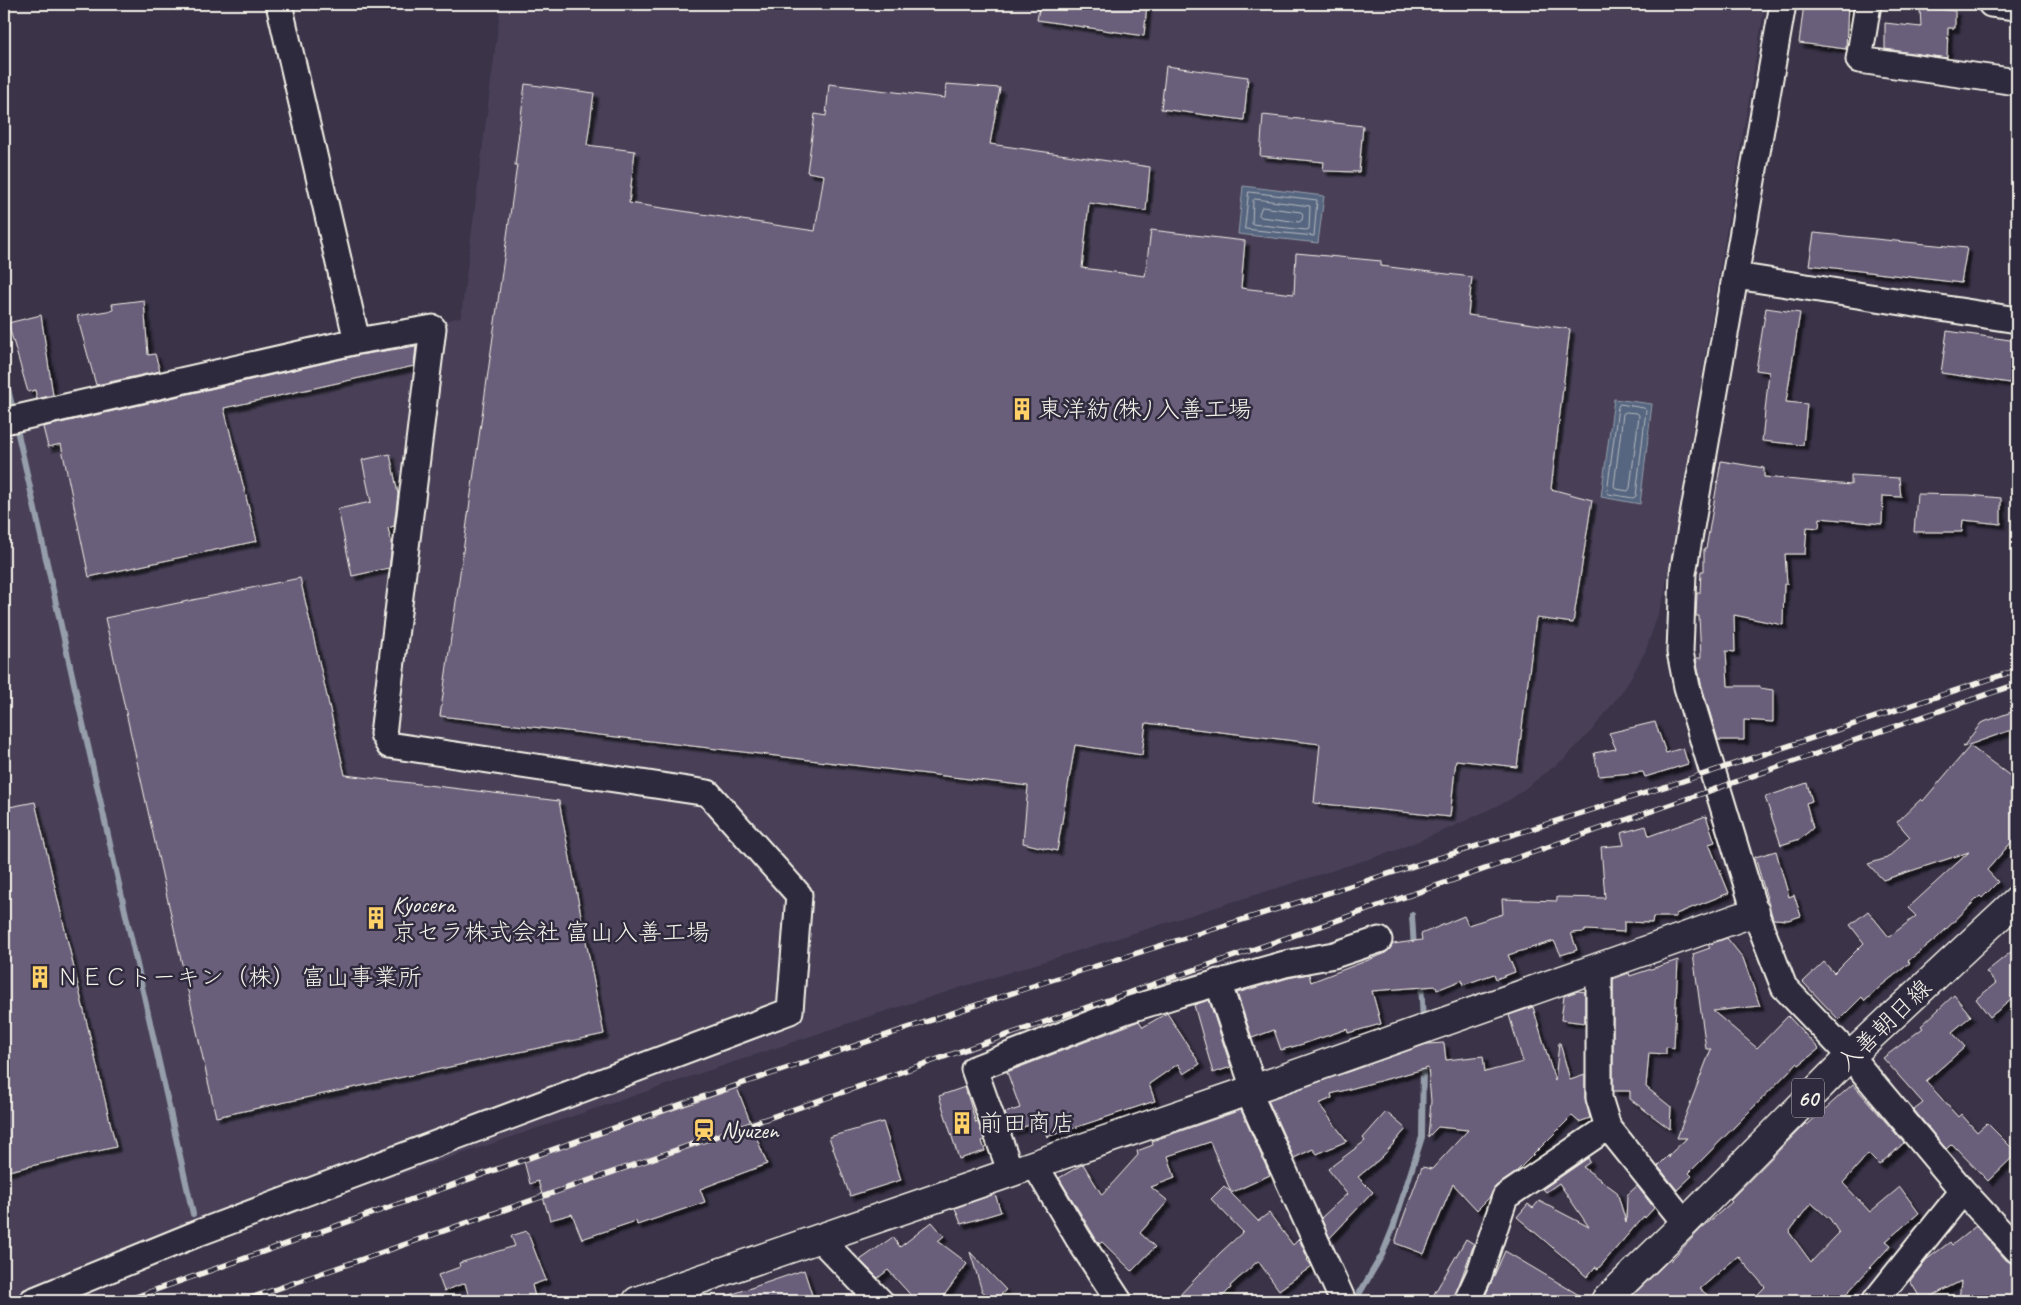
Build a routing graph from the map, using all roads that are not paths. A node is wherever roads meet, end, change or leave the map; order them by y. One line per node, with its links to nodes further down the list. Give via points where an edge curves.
1 (279, 4): 9 (street)
2 (1783, 4): 7 (street)
3 (1868, 4): 6 (street, via 1859,60)
4 (1991, 4): 5 (street)
5 (2017, 7)
6 (2017, 82)
7 (1736, 276): 8 (street); 12 (street, via 1683,573 1680,652 1687,687)
8 (2017, 320)
9 (357, 341): 10 (street); 25 (street, via 433,328 383,734 389,744 708,793 798,895 790,1011 201,1232)
10 (4, 421)
11 (2017, 900): 16 (street, 入善朝日線 / 60)
12 (1755, 912): 14 (street); 16 (street, via 1784,987)
13 (1378, 940): 15 (street, via 1334,955)
14 (1599, 967): 17 (street); 18 (street, via 1598,1098)
15 (1218, 982): 17 (street); 19 (street, via 1124,1011 974,1069)
16 (1850, 1056): 20 (street); 21 (street, 入善朝日線 / 60)
17 (1251, 1090): 19 (street); 29 (street)
18 (1608, 1127): 21 (street); 30 (street, via 1505,1198)
19 (1023, 1169): 22 (street); 28 (street, via 1078,1238)
20 (1963, 1190): 23 (street); 32 (street)
21 (1686, 1223): 31 (street, 入善朝日線 / 60)
22 (820, 1239): 24 (street); 27 (street)
23 (2017, 1250)
24 (682, 1294): 26 (street)
25 (32, 1301)
26 (637, 1301)
27 (880, 1301)
28 (1119, 1301)
29 (1344, 1301)
30 (1467, 1301)
31 (1605, 1301)
32 (1875, 1301)

